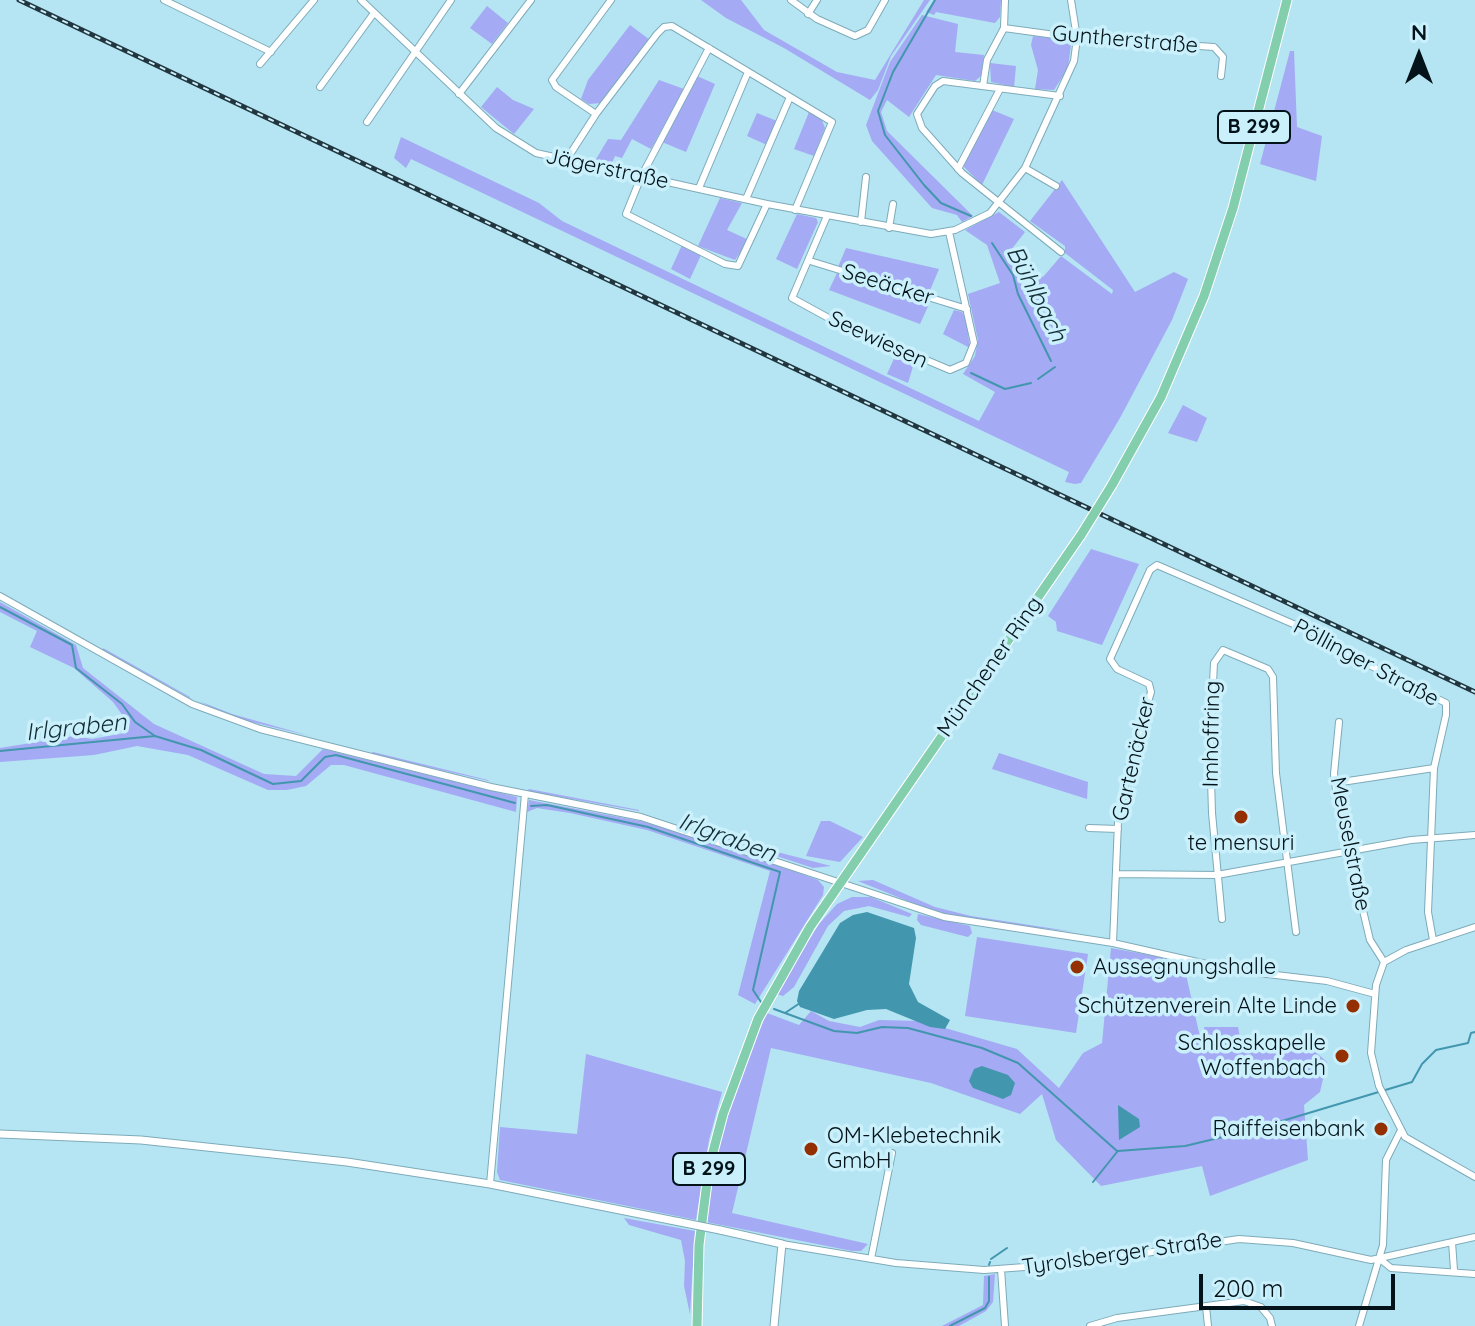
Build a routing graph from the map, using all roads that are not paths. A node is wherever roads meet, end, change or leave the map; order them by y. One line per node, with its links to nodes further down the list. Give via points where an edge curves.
1 (164, 0): 19 (street)
2 (314, 0): 19 (street)
3 (361, 0): 13 (street, Jägerstraße)
4 (451, 0): 18 (street)
5 (531, 0): 26 (street)
6 (611, 0): 29 (street, via 552,80)
7 (791, 0): 14 (street)
8 (817, 0): 14 (street)
9 (885, 0): 14 (street, via 868,30 858,36)
10 (1005, 0): 15 (street)
11 (1071, 0): 16 (street)
12 (1287, 0): 64 (main road, Münchener Ring / B 299, bridge, via 1233,208 1204,296 1157,405 1081,535)
13 (374, 13): 18 (street, Jägerstraße); 24 (street)
14 (808, 14)
15 (1004, 28): 16 (street, Guntherstraße); 23 (street, via 987,60)
16 (1077, 38): 22 (street, Guntherstraße, via 1214,47 1223,57); 27 (street)
17 (709, 48): 21 (street); 29 (street, via 672,26 664,27); 34 (street)
18 (414, 51): 26 (street, Jägerstraße); 30 (street)
19 (271, 52): 20 (street)
20 (260, 64)
21 (748, 72): 28 (street); 37 (street)
22 (1221, 76)
23 (983, 86): 25 (street); 33 (street, via 940,82 917,111 919,123)
24 (320, 87)
25 (1000, 89): 27 (street); 33 (street)
26 (459, 94): 31 (street, Jägerstraße, via 522,146)
27 (1060, 96): 32 (street)
28 (790, 97): 38 (street); 42 (street, via 832,122)
29 (596, 114): 31 (street)
30 (367, 122)
31 (565, 162): 34 (street, Jägerstraße)
32 (1025, 168): 36 (street); 41 (street)
33 (960, 171): 41 (street)
34 (641, 177): 37 (street, Jägerstraße); 39 (street, via 628,216 732,266 741,264)
35 (866, 177): 44 (street)
36 (1056, 186)
37 (699, 188): 38 (street, Jägerstraße)
38 (746, 199): 39 (street, Jägerstraße)
39 (767, 204): 42 (street, Jägerstraße)
40 (893, 204): 45 (street)
41 (999, 205): 46 (street, Jägerstraße); 47 (street)
42 (795, 210): 43 (street, Jägerstraße)
43 (827, 216): 44 (street, Jägerstraße); 48 (street, Seewiesen)
44 (861, 222): 45 (street, Jägerstraße)
45 (889, 228): 46 (street, Jägerstraße)
46 (949, 232): 49 (street, Seewiesen)
47 (1061, 252)
48 (810, 261): 49 (street, Seeäcker); 49 (street, Seewiesen, via 792,298 944,369 963,366 974,349)
49 (967, 309)
50 (1157, 565): 53 (street, Pöllinger Straße, via 1321,636 1444,702); 57 (street, Gartenäcker, via 1110,656 1112,665 1147,682 1151,692 1129,766)
51 (0, 596): 55 (street, via 206,711 366,757)
52 (1339, 722): 54 (street, Meuselstraße)
53 (1434, 768): 54 (street); 59 (street, Pöllinger Straße)
54 (1335, 783): 60 (street, Meuselstraße)
55 (525, 794): 64 (street, via 641,817); 76 (street)
56 (1089, 828): 57 (street)
57 (1118, 829): 62 (street, Gartenäcker)
58 (1475, 835): 59 (street)
59 (1433, 837): 60 (street); 68 (street, Pöllinger Straße, via 1428,912)
60 (1349, 853): 61 (street); 70 (street, Meuselstraße, via 1371,945)
61 (1287, 864): 63 (street); 63 (street, Imhoffring, via 1276,773 1273,677 1268,669 1223,650 1214,663 1210,745); 67 (street)
62 (1116, 874): 63 (street); 69 (street, Gartenäcker)
63 (1217, 875): 65 (street)
64 (840, 882): 69 (street, via 944,917); 87 (main road, Münchener Ring / B 299, via 773,988 723,1114 702,1215)
65 (1222, 919)
66 (1475, 927): 68 (street)
67 (1296, 932)
68 (1433, 940): 70 (street)
69 (1113, 943): 71 (street)
70 (1384, 962): 71 (street)
71 (1375, 994): 72 (street, via 1371,1053)
72 (1400, 1132): 75 (street); 81 (street, via 1385,1165)
73 (0, 1134): 76 (street, Tyrolsberger Straße, via 141,1140)
74 (892, 1153): 80 (street)
75 (1475, 1177)
76 (490, 1184): 79 (street, Tyrolsberger Straße, bridge)
77 (1475, 1237): 78 (street, Tyrolsberger Straße)
78 (1452, 1242): 81 (street, Tyrolsberger Straße); 83 (street)
79 (782, 1244): 80 (street, Tyrolsberger Straße); 88 (street)
80 (871, 1259): 82 (street, Tyrolsberger Straße)
81 (1380, 1259): 82 (street, Tyrolsberger Straße, via 1239,1239 1095,1262); 83 (street, via 1391,1268); 93 (street)
82 (1001, 1269): 89 (street)
83 (1454, 1270): 84 (street)
84 (1475, 1274)
85 (1206, 1306): 86 (street); 91 (street); 92 (street, via 1250,1301 1266,1312)
86 (1102, 1324): 90 (street)
87 (697, 1326)
88 (774, 1326)
89 (1005, 1326)
90 (1090, 1326)
91 (1208, 1326)
92 (1272, 1326)
93 (1359, 1326)

